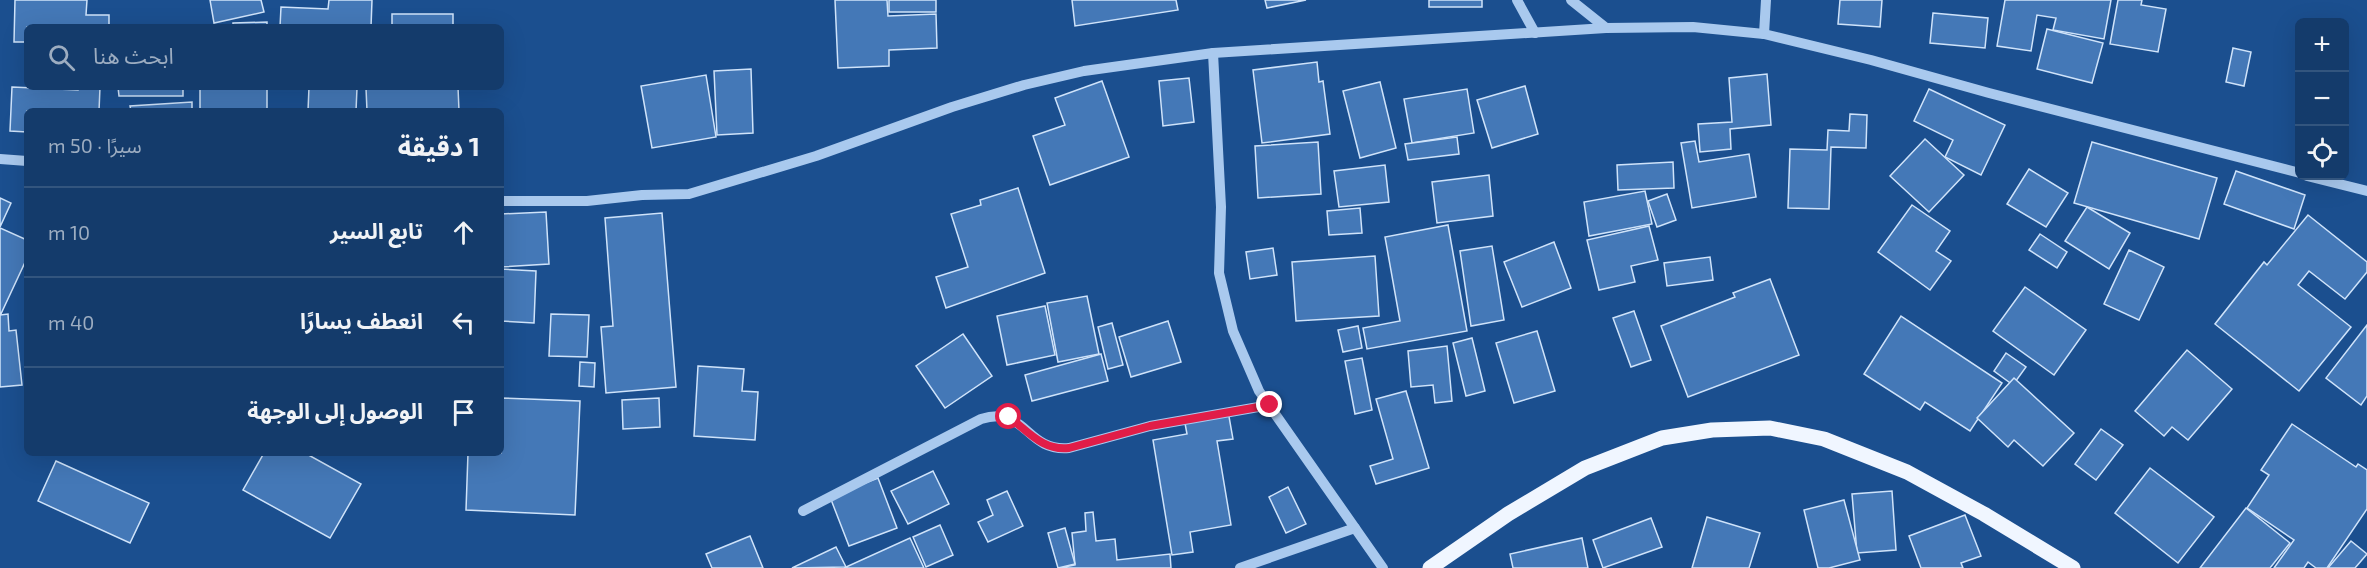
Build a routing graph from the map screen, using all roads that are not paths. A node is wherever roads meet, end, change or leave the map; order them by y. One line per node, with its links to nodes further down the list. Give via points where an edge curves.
1 (1517, 0): 5 (street)
2 (1571, 0): 4 (street)
3 (1766, 0): 6 (street)
4 (1606, 27): 5 (street); 6 (street, via 1694,27)
5 (1535, 33): 7 (street)
6 (1764, 34): 10 (street)
7 (1213, 53): 13 (street, via 1084,71 1024,85 816,156 689,194 587,201); 14 (street, via 1221,207 1219,273 1233,331 1259,391)
8 (0, 159): 9 (street)
9 (24, 161)
10 (2295, 172)
11 (2323, 180): 12 (street)
12 (2367, 191)
13 (504, 201)
14 (1270, 405): 15 (street, via 1150,426 1056,449 1043,444 1009,417 994,415); 16 (street)
15 (803, 511)
16 (1355, 528): 17 (street); 18 (street)
17 (1240, 568)
18 (1383, 568)
19 (1430, 568): 20 (main road, via 1508,514 1585,468 1662,438 1712,430 1770,428 1824,439 1907,472 1984,513)
20 (2073, 568)

